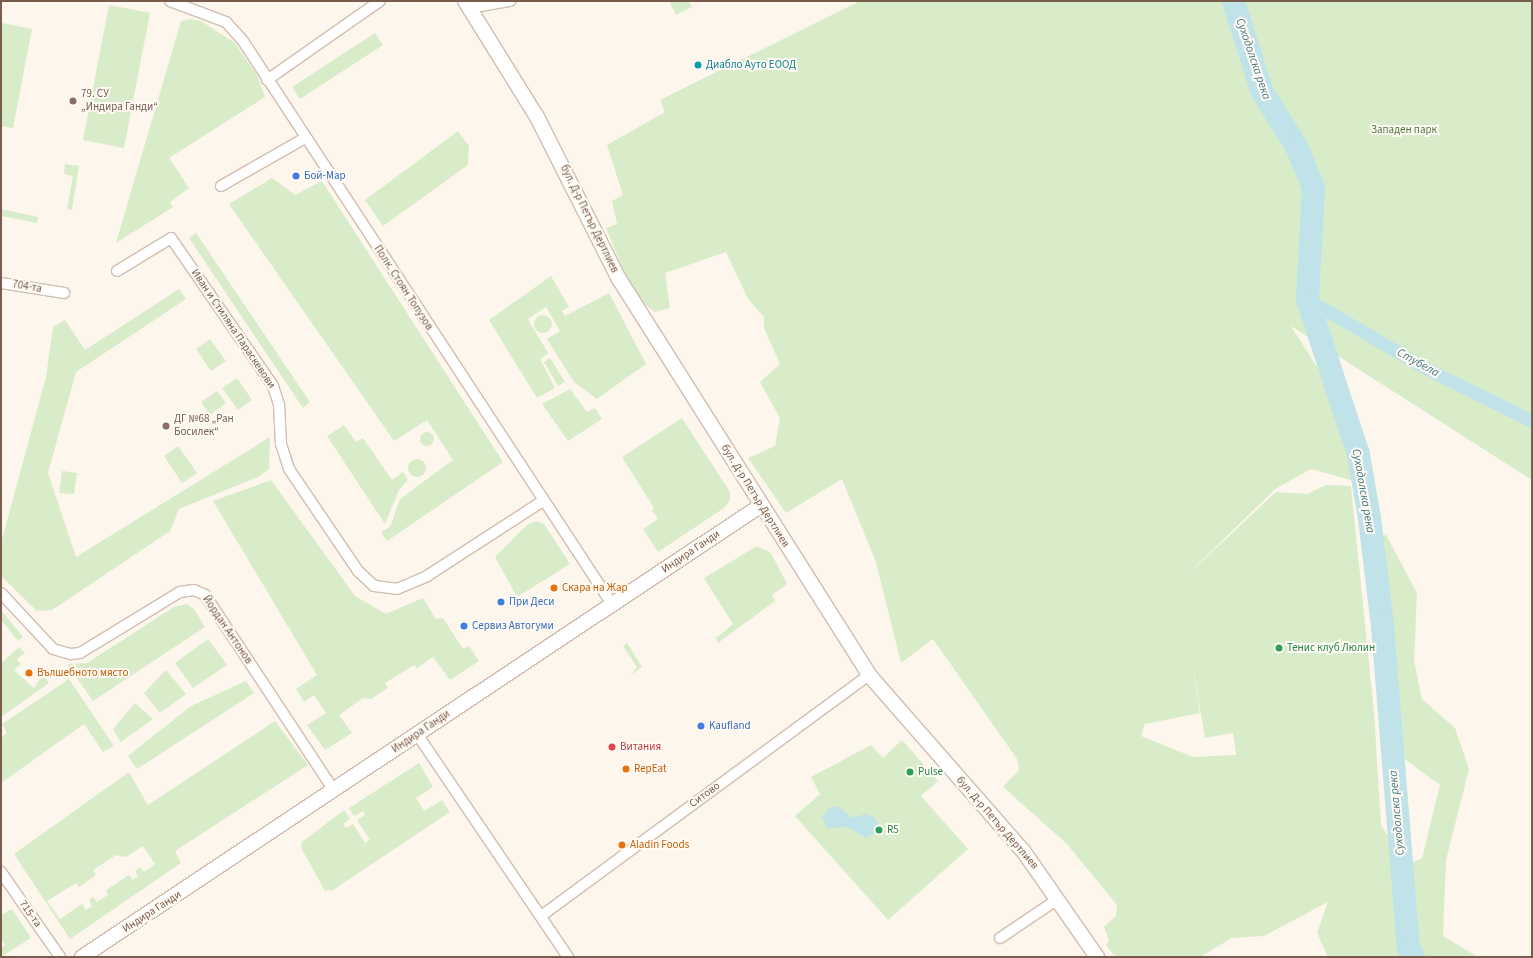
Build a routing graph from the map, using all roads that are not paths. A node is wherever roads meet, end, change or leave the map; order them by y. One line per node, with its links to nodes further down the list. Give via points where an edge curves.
1 (170, 1): 5 (street, Полк. Стоян Топузов, via 226,22)
2 (380, 1): 5 (street)
3 (510, 1): 4 (street)
4 (467, 4): 12 (main road, бул. Д-р Петър Дертлиев, via 537,117 619,279)
5 (267, 80): 6 (street, Полк. Стоян Топузов)
6 (305, 138): 7 (street); 11 (street, Полк. Стоян Топузов)
7 (221, 186)
8 (117, 271): 11 (street, Иван и Стиляна Параскевови, via 171,238 273,386 279,405 282,449 289,469 358,571 370,583 386,589 410,585)
9 (1, 283): 10 (street, 704-та)
10 (58, 292)
11 (543, 501): 14 (street, Полк. Стоян Топузов)
12 (760, 506): 14 (main road, Индира Ганди); 15 (main road, бул. Д-р Петър Дертлиев)
13 (1, 593): 17 (street, Йордан Антонов, via 53,649 71,654 180,592 194,590 206,595)
14 (612, 604): 16 (main road, Индира Ганди)
15 (869, 675): 19 (main road, бул. Д-р Петър Дертлиев, via 1024,852); 20 (street, Ситово)
16 (417, 734): 17 (main road, Индира Ганди); 20 (street)
17 (334, 791): 23 (main road, Индира Ганди)
18 (1, 872): 22 (street, 715-та)
19 (1058, 899): 21 (street); 25 (main road, бул. Д-р Петър Дертлиев)
20 (541, 916): 24 (street)
21 (1000, 938)
22 (60, 957)
23 (82, 957)
24 (568, 957)
25 (1096, 957)

